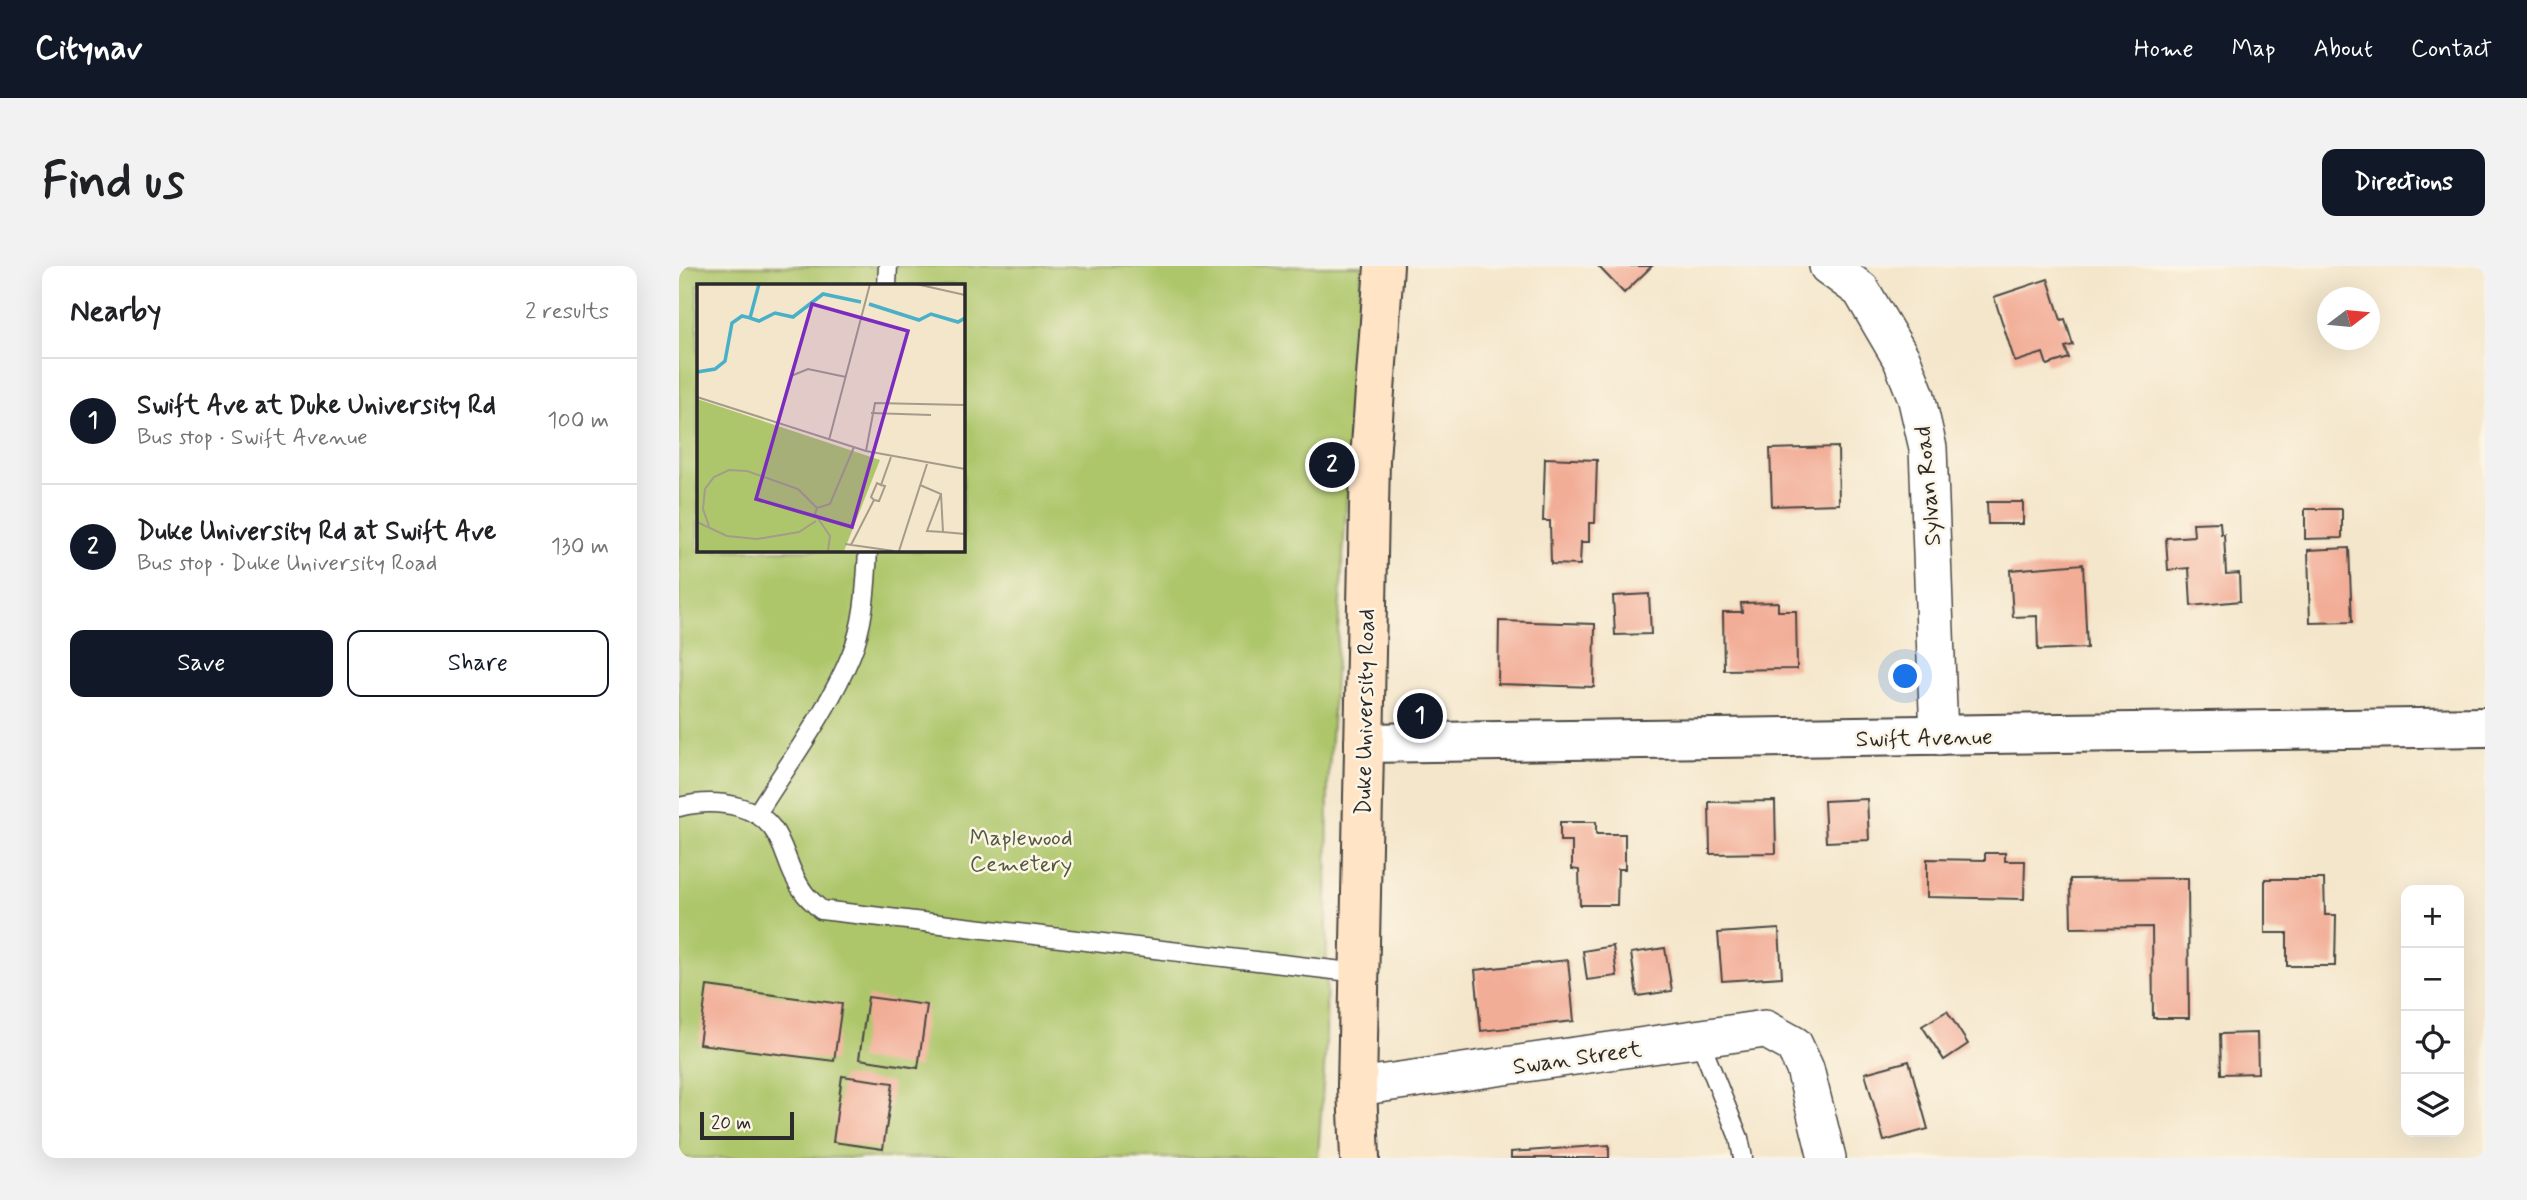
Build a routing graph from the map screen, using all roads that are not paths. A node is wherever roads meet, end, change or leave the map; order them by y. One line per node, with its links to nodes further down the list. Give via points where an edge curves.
1 (888, 266): 4 (lane)
2 (1384, 266): 8 (main road, Duke University Road, via 1370,460)
3 (1828, 266): 7 (street, Sylvan Road, via 1861,290 1902,360 1916,396 1928,448)
4 (887, 284)
5 (868, 551): 10 (lane, via 865,601 852,654)
6 (2485, 727): 7 (street, Swift Avenue)
7 (1939, 736): 8 (street, Swift Avenue)
8 (1364, 743): 11 (main road, Duke University Road)
9 (679, 807): 10 (lane, via 728,803)
10 (758, 812): 11 (lane, via 773,827 804,893 821,910)
11 (1359, 973): 13 (main road, Duke University Road)
12 (1699, 1039): 13 (street, Swan Street); 15 (lane); 16 (street, Swan Street, via 1765,1029 1794,1045 1805,1069)
13 (1357, 1087): 14 (main road, Duke University Road)
14 (1360, 1158)
15 (1743, 1158)
16 (1827, 1158)

